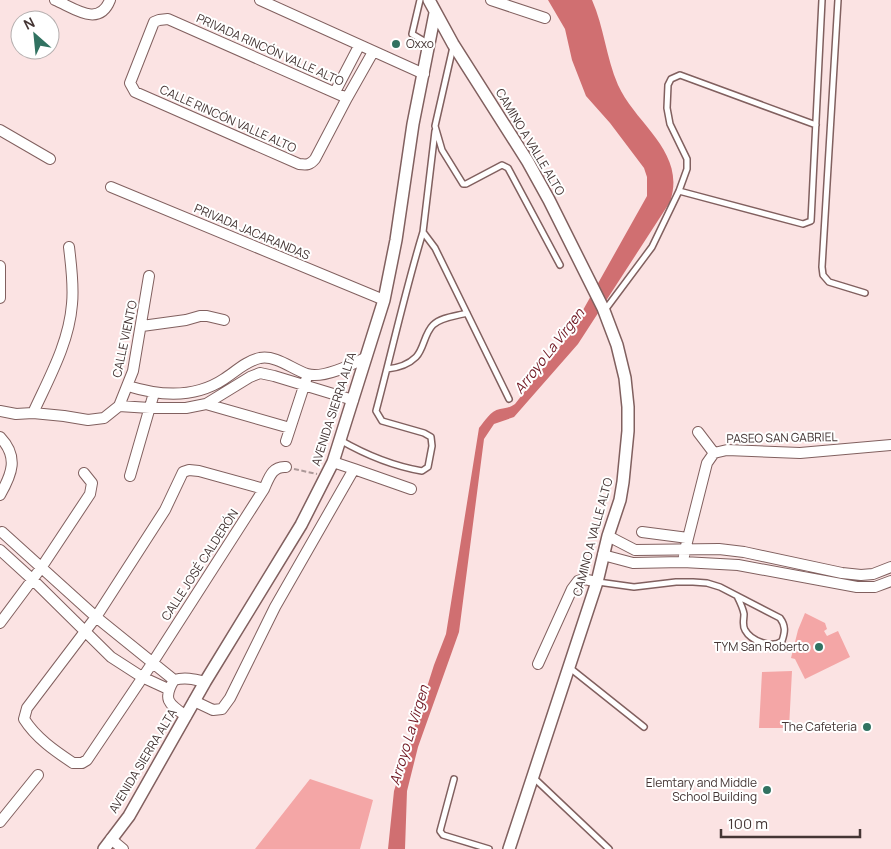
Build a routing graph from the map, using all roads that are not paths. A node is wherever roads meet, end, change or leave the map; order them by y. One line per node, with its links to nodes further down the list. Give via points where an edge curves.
1 (55, 0): 2 (street, via 91,16 104,10)
2 (110, 0)
3 (260, 0): 13 (street)
4 (420, 0): 11 (lane, via 412,34)
5 (429, 0): 9 (street, CAMINO A VALLE ALTO)
6 (491, 0): 10 (street)
7 (822, 0): 19 (lane)
8 (838, 0): 30 (lane, via 822,267 829,282)
9 (435, 13): 11 (street, AVENIDA SIERRA ALTA); 12 (street, CAMINO A VALLE ALTO)
10 (545, 18)
11 (430, 44): 15 (street, AVENIDA SIERRA ALTA)
12 (453, 44): 20 (lane); 33 (street, CAMINO A VALLE ALTO, via 550,200)
13 (359, 46): 14 (street); 17 (street)
14 (373, 52): 15 (street); 18 (street, CALLE RINCÓN VALLE ALTO)
15 (424, 74): 32 (street, AVENIDA SIERRA ALTA)
16 (130, 86): 17 (street, PRIVADA RINCÓN VALLE ALTO, via 154,22 168,19); 18 (street, CALLE RINCÓN VALLE ALTO, via 135,92 306,165 315,159)
17 (335, 92): 18 (street, PRIVADA RINCÓN VALLE ALTO)
18 (347, 98)
19 (816, 125): 24 (lane, via 812,221 808,223); 24 (lane, via 676,75 668,85 667,108 670,124 687,159)
20 (435, 126): 25 (lane); 27 (lane, via 442,150 463,184 502,165 508,168)
21 (0, 130): 22 (street)
22 (50, 159)
23 (111, 187): 32 (street, PRIVADA JACARANDAS)
24 (679, 191): 33 (lane, via 652,248)
25 (423, 232): 34 (lane); 39 (lane, via 407,282)
26 (68, 247): 51 (street, via 72,273 68,330)
27 (560, 265)
28 (0, 266): 31 (street)
29 (150, 276): 36 (street, CALLE VIENTO)
30 (865, 293)
31 (0, 298)
32 (384, 300): 37 (street, AVENIDA SIERRA ALTA)
33 (604, 309): 69 (street, CAMINO A VALLE ALTO, via 625,378 628,431 620,500)
34 (467, 313): 39 (lane, via 434,324 417,356 399,367); 45 (lane)
35 (224, 320): 36 (street, via 200,316)
36 (142, 326): 43 (street, CALLE VIENTO)
37 (366, 358): 40 (street, via 330,372); 46 (street, AVENIDA SIERRA ALTA)
38 (243, 366): 40 (street, via 259,358 271,358); 41 (street); 44 (street, via 205,389)
39 (387, 369): 55 (lane, via 376,411 382,421 431,437 428,467 422,471 409,468 364,454)
40 (308, 374): 42 (street)
41 (250, 377): 42 (street, via 267,374); 47 (street)
42 (304, 385): 46 (street); 52 (street)
43 (128, 386): 44 (street); 48 (street, CALLE VIENTO)
44 (154, 394): 49 (street)
45 (509, 399)
46 (353, 400): 55 (street, AVENIDA SIERRA ALTA)
47 (206, 404): 49 (street, via 186,408); 52 (street)
48 (119, 406): 49 (street); 51 (street, via 96,420)
49 (150, 408): 63 (street)
50 (0, 411): 51 (street)
51 (33, 413)
52 (290, 428): 56 (street)
53 (698, 432): 58 (street)
54 (0, 437): 66 (street, via 10,449 12,464 10,478)
55 (340, 440): 59 (street, AVENIDA SIERRA ALTA)
56 (286, 441)
57 (891, 445): 58 (street, PASEO SAN GABRIEL, via 800,453 727,450)
58 (714, 453): 70 (street, PASEO SAN GABRIEL, via 707,463)
59 (333, 462): 61 (street); 95 (street, AVENIDA SIERRA ALTA, via 302,526)
60 (282, 467): 64 (street, CALLE JOSÉ CALDERÓN, via 272,472)
61 (354, 469): 65 (street); 97 (street, via 275,607 230,698 222,708 213,710)
62 (84, 473): 79 (street, via 92,483 90,494)
63 (130, 476)
64 (264, 489): 87 (street, via 199,471 183,472 165,510); 90 (street, CALLE JOSÉ CALDERÓN)
65 (411, 489)
66 (0, 495)
67 (1, 530): 79 (street)
68 (642, 532): 70 (street)
69 (608, 536): 72 (street); 74 (street, CAMINO A VALLE ALTO)
70 (688, 538): 73 (street, PASEO SAN GABRIEL)
71 (0, 550): 82 (street)
72 (635, 550): 73 (street); 76 (street)
73 (685, 550): 75 (street, via 719,549); 77 (street, PASEO SAN GABRIEL)
74 (603, 555): 76 (street); 84 (street, CAMINO A VALLE ALTO)
75 (776, 560): 80 (street); 81 (street, via 842,573)
76 (633, 562): 77 (street)
77 (684, 562): 80 (street, via 738,565)
78 (891, 567): 81 (street)
79 (41, 568): 82 (street); 87 (street)
80 (773, 572): 85 (street, via 843,585)
81 (872, 574): 85 (street)
82 (33, 580): 88 (street); 89 (street)
83 (891, 580): 85 (street)
84 (597, 582): 86 (lane, via 634,587 693,582 720,587); 91 (street, via 584,579 572,589); 92 (street, CAMINO A VALLE ALTO)
85 (874, 587)
86 (737, 596): 86 (lane, via 775,613 784,626 782,641 765,644 747,633)
87 (96, 617): 89 (street); 90 (street)
88 (0, 623)
89 (85, 631): 93 (street, via 111,657); 93 (street, CALLE JOSÉ CALDERÓN, via 24,713 28,725 50,747 73,763 87,760)
90 (153, 662): 93 (street, CALLE JOSÉ CALDERÓN); 94 (street)
91 (538, 664)
92 (569, 668): 99 (lane); 101 (street, CAMINO A VALLE ALTO)
93 (142, 677): 96 (street)
94 (174, 680): 95 (street, via 190,678); 96 (street)
95 (204, 682): 97 (street, AVENIDA SIERRA ALTA)
96 (168, 689): 98 (street, via 170,704)
97 (194, 701): 98 (street, AVENIDA SIERRA ALTA)
98 (186, 716): 105 (street, AVENIDA SIERRA ALTA, via 129,816)
99 (644, 727)
100 (38, 775): 103 (street)
101 (533, 778): 109 (street, CAMINO A VALLE ALTO); 110 (lane)
102 (454, 779): 104 (lane, via 440,831 443,835)
103 (0, 822)
104 (466, 842): 107 (lane); 108 (lane)
105 (106, 846): 106 (street)
106 (123, 849)
107 (463, 849)
108 (489, 849)
109 (509, 849)
110 (609, 849)

